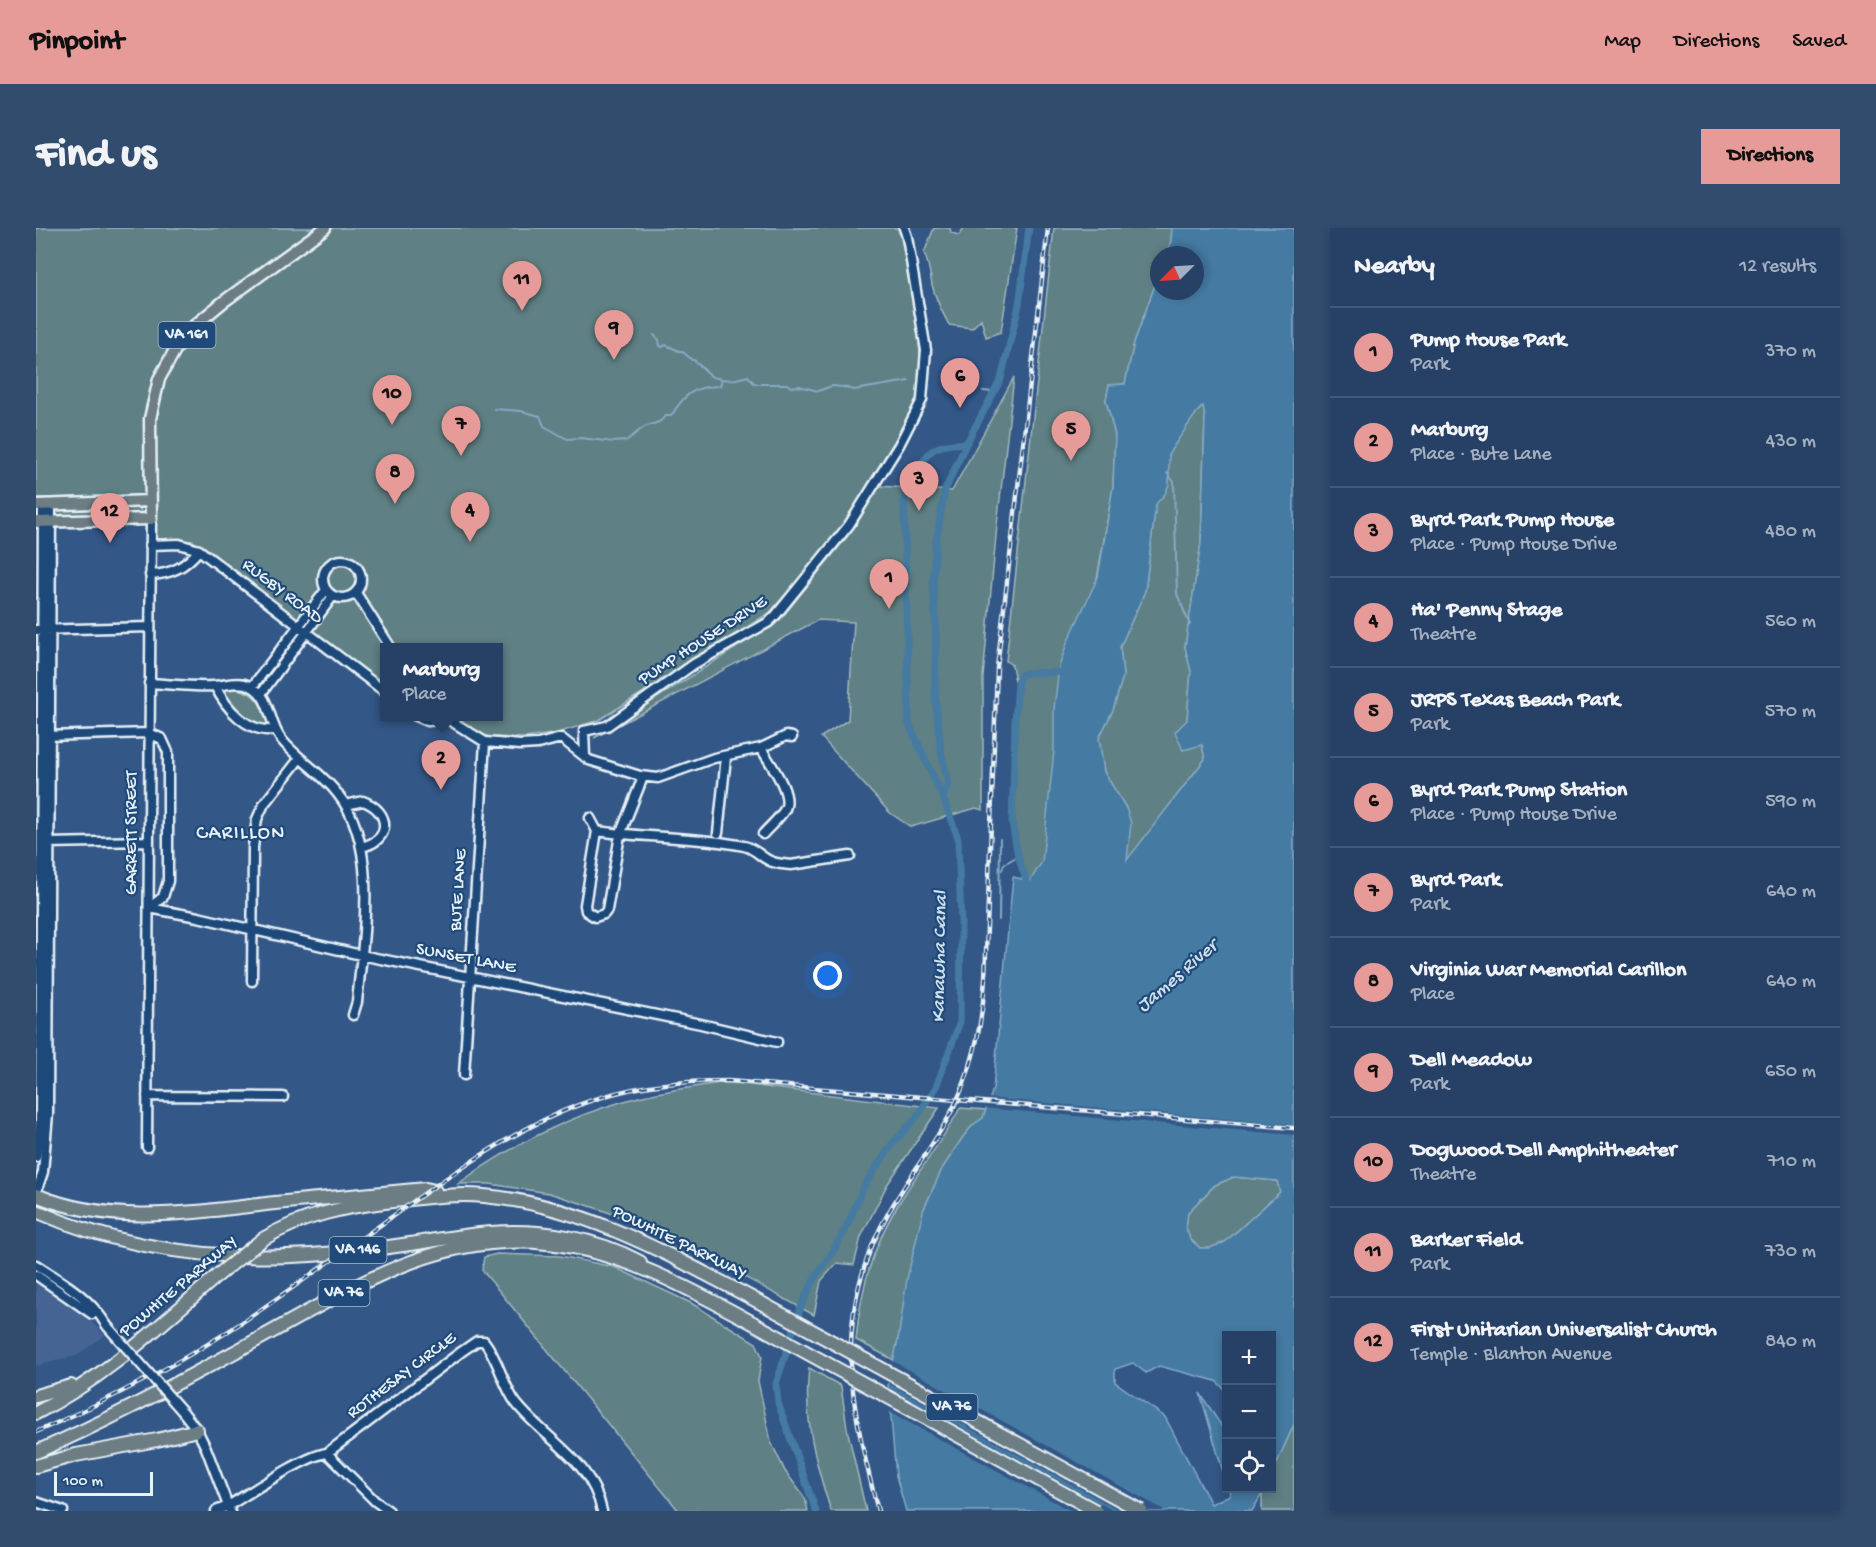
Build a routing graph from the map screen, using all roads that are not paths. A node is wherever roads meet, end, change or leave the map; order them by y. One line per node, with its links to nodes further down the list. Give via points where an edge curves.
1 (325, 228): 3 (main road, VA 161, via 223,302 194,326 175,350 159,379 150,420)
2 (904, 228): 29 (street, PUMP HOUSE DRIVE, via 926,350 918,410 899,445 849,525 769,622 694,664 607,726 584,731)
3 (151, 501): 4 (main road); 5 (main road, VA 161)
4 (43, 505): 6 (street)
5 (151, 519): 6 (main road); 7 (street, GARRETT STREET)
6 (43, 522): 14 (street)
7 (150, 545): 8 (street, RUGBY ROAD, via 179,544); 9 (street, GARRETT STREET)
8 (199, 550): 9 (street, via 175,571); 12 (street, RUGBY ROAD)
9 (150, 575): 13 (street, GARRETT STREET)
10 (330, 593): 11 (street, via 343,598); 11 (street, via 323,580 326,569 335,561 347,560 357,566 362,577); 12 (street); 15 (street)
11 (356, 593): 16 (street)
12 (300, 626): 15 (street, RUGBY ROAD); 19 (street)
13 (150, 627): 14 (street); 17 (street, GARRETT STREET)
14 (43, 630): 25 (street)
15 (308, 632): 20 (street, RUGBY ROAD); 21 (street)
16 (388, 643)
17 (149, 683): 18 (street); 24 (street, GARRETT STREET)
18 (215, 686): 19 (street, via 237,683); 23 (street, via 228,708 244,722)
19 (252, 687): 21 (street)
20 (380, 688)
21 (261, 694): 23 (street, via 269,707)
22 (448, 721): 27 (street)
23 (274, 730): 31 (street)
24 (149, 733): 25 (street); 39 (street, GARRETT STREET); 43 (street, via 162,739 168,752 168,810 166,889 163,897)
25 (43, 736): 40 (street)
26 (792, 737): 28 (street)
27 (485, 742): 29 (street, via 520,745 561,738); 46 (street, BUTE LANE)
28 (761, 748): 30 (street); 37 (street, via 785,789 787,801)
29 (585, 757): 32 (street)
30 (726, 757): 32 (street, via 658,778); 36 (street)
31 (300, 758): 33 (street, via 329,783); 44 (street, via 257,819)
32 (644, 777): 38 (street)
33 (346, 805): 41 (street); 41 (street, via 363,801 381,812 384,830 375,842)
34 (590, 819): 35 (street)
35 (597, 831): 38 (street); 38 (street, via 585,905 586,911 595,916 606,910)
36 (718, 833)
37 (763, 834)
38 (620, 835): 42 (street, via 747,847 768,860 790,865)
39 (148, 842): 40 (street); 43 (street, GARRETT STREET)
40 (42, 843): 53 (street)
41 (361, 847): 45 (street, via 366,891)
42 (850, 856)
43 (149, 908): 44 (street, SUNSET LANE); 51 (street, GARRETT STREET)
44 (252, 929): 45 (street, SUNSET LANE); 47 (street)
45 (361, 955): 46 (street, SUNSET LANE); 48 (street)
46 (470, 976): 49 (street, SUNSET LANE); 50 (street, BUTE LANE)
47 (252, 981)
48 (353, 1015)
49 (777, 1042)
50 (464, 1076)
51 (147, 1096): 52 (street); 54 (street, GARRETT STREET)
52 (283, 1097)
53 (40, 1144): 55 (street); 56 (street, via 43,1172)
54 (147, 1147)
55 (36, 1157)
56 (36, 1194): 57 (highway, via 106,1214 141,1215 426,1190)
57 (484, 1196): 63 (highway, POWHITE PARKWAY / VA 76, bridge, via 439,1196 368,1204 284,1227 263,1239); 77 (highway, POWHITE PARKWAY / VA 76, bridge, via 603,1225 648,1244)
58 (36, 1211): 61 (highway, VA 146, via 103,1236 216,1255 311,1255 493,1233 547,1234 624,1253)
59 (36, 1265): 62 (street, via 81,1296)
60 (36, 1275): 62 (street)
61 (675, 1281): 67 (highway, POWHITE PARKWAY / VA 76, via 578,1247 546,1242 492,1243 424,1256 380,1274 176,1384); 76 (highway, POWHITE PARKWAY / VA 76, bridge)
62 (100, 1318): 66 (street, bridge)
63 (100, 1374): 64 (highway); 65 (highway, POWHITE PARKWAY / VA 76)
64 (36, 1396)
65 (36, 1413)
66 (197, 1430): 69 (highway); 71 (street)
67 (36, 1452)
68 (327, 1453): 71 (street, via 295,1467); 74 (street); 75 (street, ROTHESAY CIRCLE, via 461,1352 477,1341 484,1341 515,1402 578,1463 591,1480)
69 (36, 1466)
70 (36, 1502): 72 (street)
71 (229, 1508): 73 (street)
72 (63, 1511)
73 (216, 1511)
74 (389, 1511)
75 (602, 1511)
76 (1096, 1511)
77 (1142, 1511)

